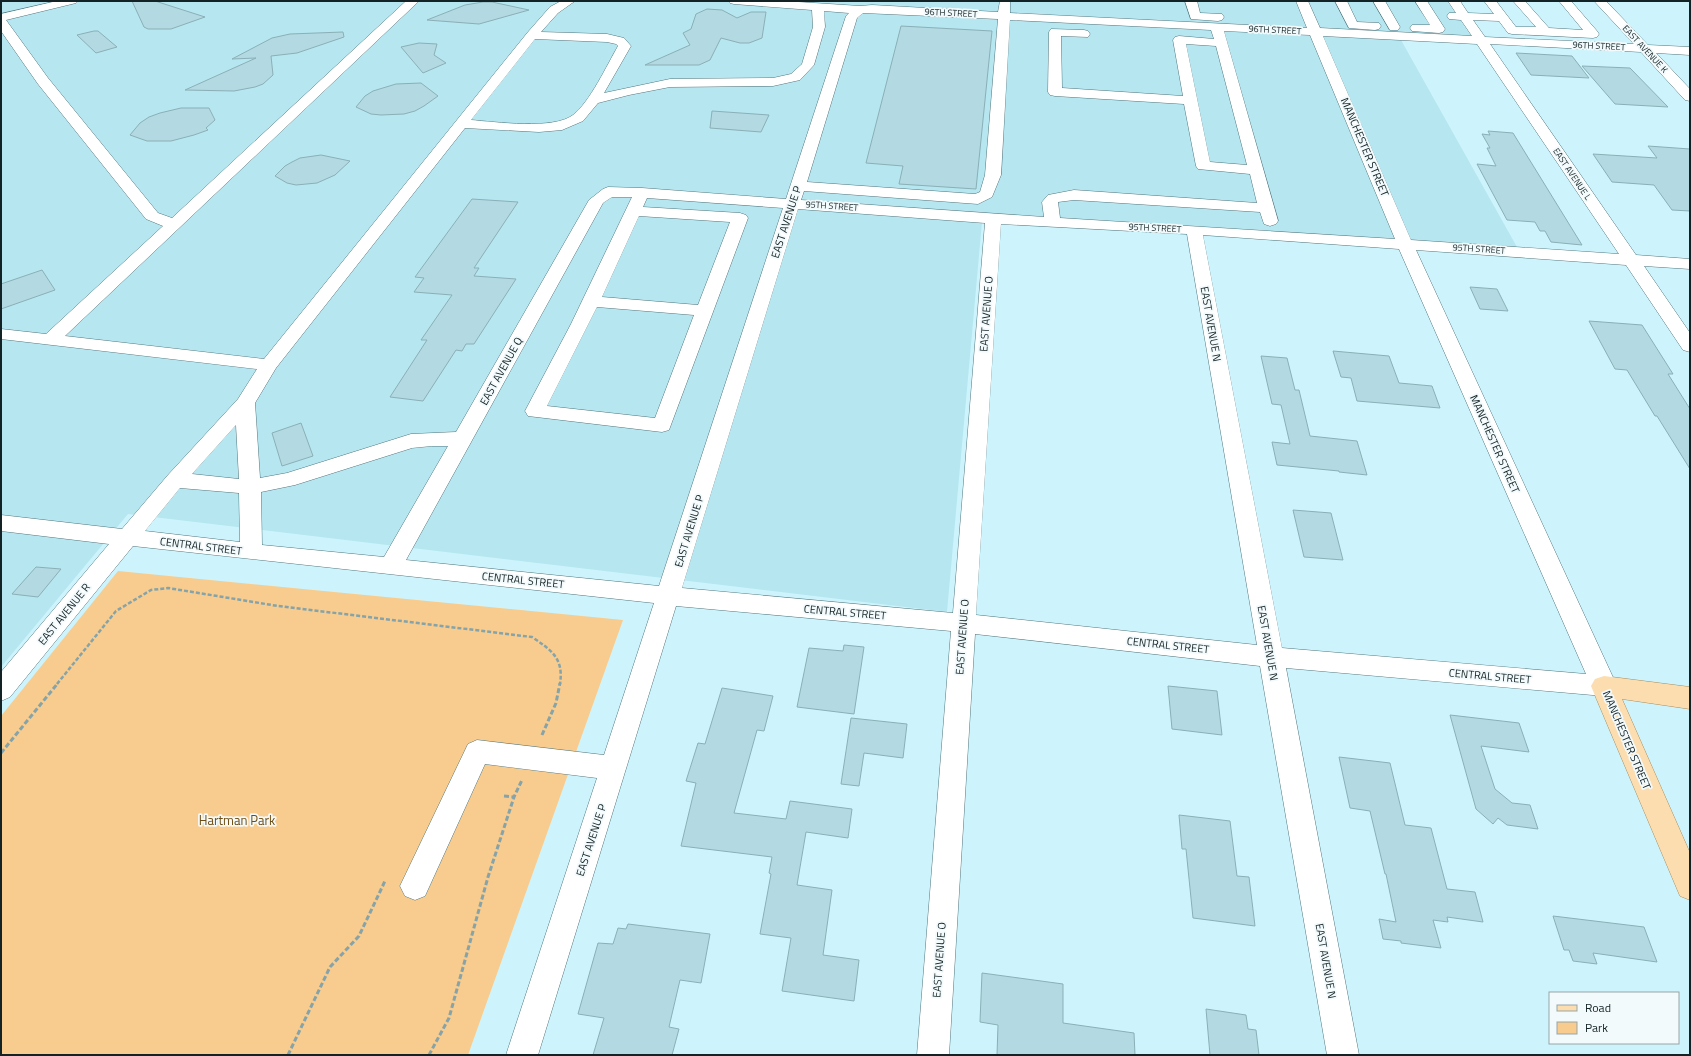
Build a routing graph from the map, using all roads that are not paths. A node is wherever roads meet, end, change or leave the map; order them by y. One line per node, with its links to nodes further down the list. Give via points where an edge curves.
1 (72, 1): 22 (street)
2 (413, 1): 56 (street)
3 (569, 1): 32 (street, EAST AVENUE R, via 554,10)
4 (734, 1): 13 (street, 96TH STREET)
5 (1379, 1): 28 (street)
6 (1421, 1): 19 (street)
7 (1454, 1): 21 (street, EAST AVENUE L)
8 (1490, 1): 23 (street)
9 (1519, 1): 31 (street)
10 (1565, 1): 31 (street, via 1593,34)
11 (1600, 1): 38 (street, EAST AVENUE K)
12 (1001, 2): 20 (street)
13 (818, 6): 17 (street, 96TH STREET); 41 (street, via 819,27 808,66 795,77 773,82 670,83)
14 (1193, 6): 18 (street); 25 (street, via 1195,16)
15 (1309, 7): 30 (street, MANCHESTER STREET)
16 (1341, 8): 28 (street, via 1353,25)
17 (860, 10): 20 (street, 96TH STREET); 47 (street, EAST AVENUE P, via 852,16)
18 (1179, 11)
19 (1430, 15): 21 (street); 28 (street, via 1438,29)
20 (1004, 16): 24 (street, 96TH STREET); 48 (street, via 993,175 987,194 978,199)
21 (1464, 16): 23 (street); 36 (street, EAST AVENUE L)
22 (1, 18)
23 (1502, 18): 31 (street, via 1512,30)
24 (1054, 19): 27 (street, 96TH STREET); 29 (street)
25 (1269, 20)
26 (1, 22): 56 (street, via 43,81 152,216)
27 (1217, 27): 30 (street, 96TH STREET); 37 (street)
28 (1394, 27)
29 (1055, 32): 33 (street); 42 (street, via 1055,92)
30 (1316, 32): 36 (street, 96TH STREET); 59 (street, MANCHESTER STREET)
31 (1546, 32)
32 (532, 34): 41 (street, via 607,38 620,41 625,46); 43 (street, EAST AVENUE R)
33 (1095, 35)
34 (1164, 39): 35 (street)
35 (1179, 40): 37 (street); 42 (street)
36 (1480, 40): 38 (street, 96TH STREET); 60 (street, EAST AVENUE L)
37 (1221, 43): 44 (street)
38 (1644, 49): 39 (street, 96TH STREET); 40 (street, EAST AVENUE K)
39 (1690, 51)
40 (1690, 98)
41 (593, 100): 43 (street, via 578,118 562,126 539,128)
42 (1190, 100): 44 (street, via 1203,166)
43 (460, 124): 67 (street, EAST AVENUE R)
44 (1256, 170): 50 (street)
45 (621, 192): 46 (street, 95TH STREET); 69 (street, EAST AVENUE Q, via 608,192 597,200)
46 (642, 193): 49 (street, 95TH STREET); 51 (street)
47 (795, 195): 48 (street); 49 (street, 95TH STREET); 52 (street, 95TH STREET); 76 (street, EAST AVENUE P)
48 (940, 196): 52 (street)
49 (747, 200): 53 (street)
50 (1266, 208): 55 (street, via 1074,195 1053,198 1050,202); 58 (street)
51 (634, 211): 53 (street); 62 (street)
52 (937, 214): 54 (street, 95TH STREET)
53 (740, 218): 63 (street)
54 (993, 218): 55 (street, 95TH STREET); 77 (street, EAST AVENUE O)
55 (1052, 222): 57 (street, 95TH STREET)
56 (174, 224): 65 (street)
57 (1194, 230): 58 (street, 95TH STREET); 78 (street, EAST AVENUE N)
58 (1274, 235): 59 (street, 95TH STREET)
59 (1405, 244): 60 (street, 95TH STREET); 79 (street, MANCHESTER STREET)
60 (1631, 260): 61 (street, 95TH STREET); 66 (street, EAST AVENUE L)
61 (1690, 264)
62 (591, 301): 63 (street); 63 (street, via 535,411 662,425)
63 (705, 311)
64 (1, 334): 65 (street)
65 (50, 340): 67 (street)
66 (1690, 346)
67 (269, 365): 68 (street, EAST AVENUE R)
68 (245, 403): 70 (street, EAST AVENUE R); 71 (street)
69 (463, 439): 71 (street, via 411,441 288,480); 75 (street, EAST AVENUE Q)
70 (175, 480): 71 (street); 73 (street, EAST AVENUE R)
71 (250, 487): 74 (street)
72 (1, 523): 73 (street, CENTRAL STREET)
73 (127, 537): 74 (street, CENTRAL STREET); 80 (street, EAST AVENUE R)
74 (251, 552): 75 (street, CENTRAL STREET)
75 (391, 566): 76 (street, CENTRAL STREET)
76 (669, 596): 77 (street, CENTRAL STREET); 82 (street, EAST AVENUE P)
77 (962, 623): 78 (street, CENTRAL STREET); 86 (street, EAST AVENUE O)
78 (1271, 657): 79 (street, CENTRAL STREET); 87 (street, EAST AVENUE N)
79 (1604, 686): 81 (main road, CENTRAL STREET); 84 (main road, MANCHESTER STREET)
80 (1, 690)
81 (1690, 698)
82 (614, 768): 83 (street, via 477,752); 85 (street, EAST AVENUE P)
83 (415, 886)
84 (1690, 886)
85 (522, 1055)
86 (933, 1055)
87 (1343, 1055)

